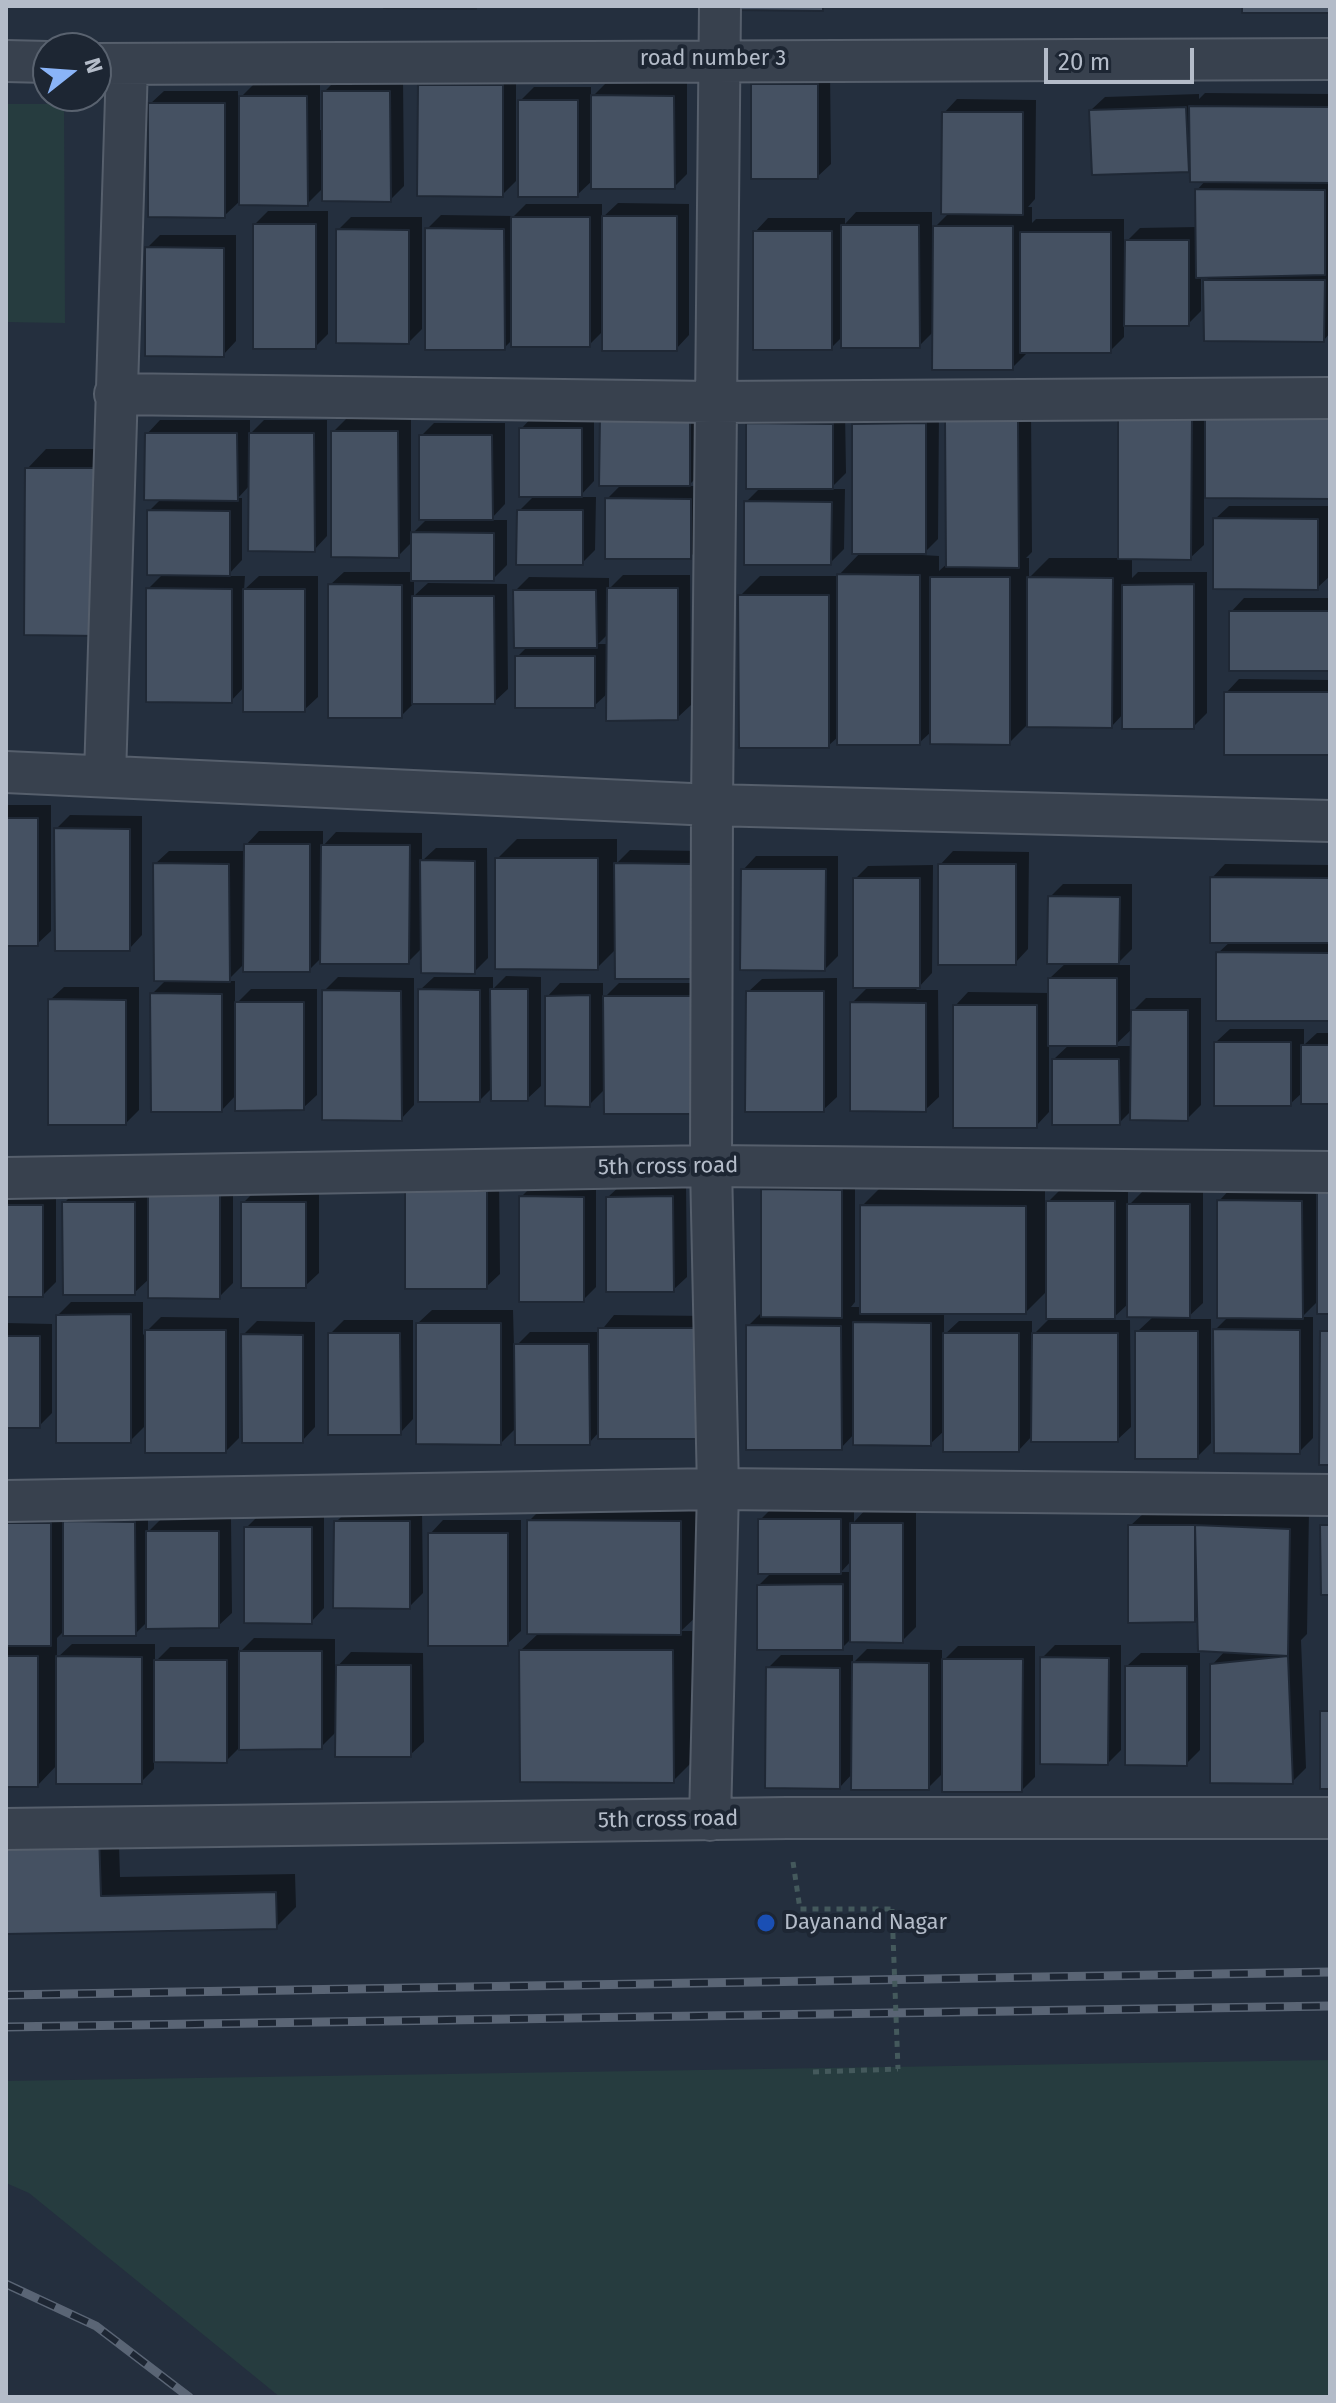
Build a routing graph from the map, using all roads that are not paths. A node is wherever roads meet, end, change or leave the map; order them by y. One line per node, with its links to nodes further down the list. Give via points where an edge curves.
1 (720, 6): 2 (street)
2 (720, 59): 3 (street, road number 3); 6 (street, road number 3); 10 (street)
3 (1330, 59)
4 (6, 61): 5 (street)
5 (32, 62)
6 (112, 64)
7 (112, 112): 8 (street)
8 (115, 394): 10 (street); 12 (street)
9 (1330, 398): 10 (street)
10 (713, 402): 13 (street)
11 (6, 772): 12 (street)
12 (105, 776): 13 (street)
13 (712, 805): 14 (street); 15 (street)
14 (1330, 821)
15 (711, 1166): 16 (street, 5th cross road); 17 (street, 5th cross road); 18 (street)
16 (1330, 1172)
17 (6, 1178)
18 (718, 1489): 19 (street); 20 (street); 22 (street)
19 (1330, 1495)
20 (6, 1501)
21 (1330, 1818): 22 (street, 5th cross road)
22 (710, 1820): 23 (street, 5th cross road)
23 (6, 1829)

